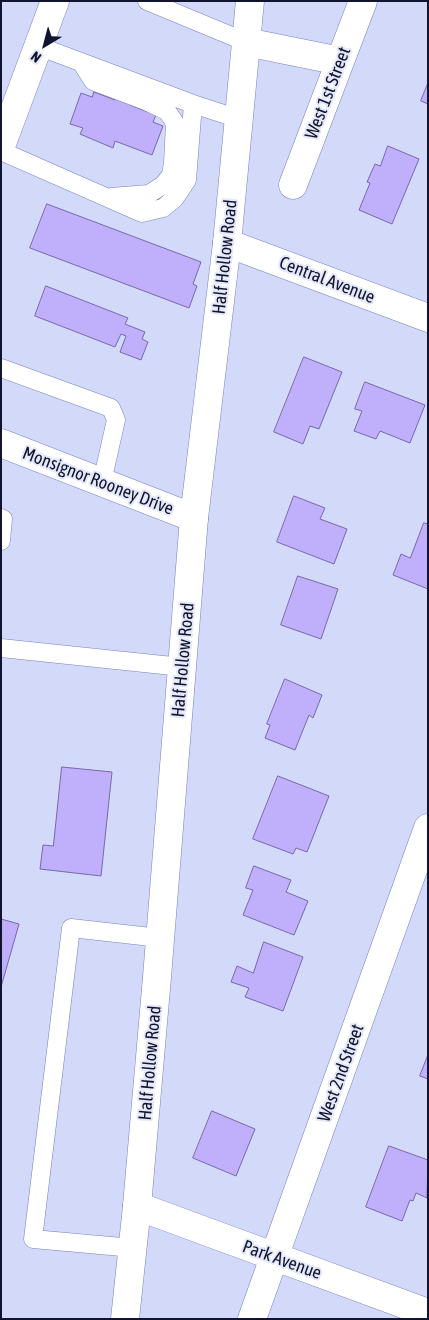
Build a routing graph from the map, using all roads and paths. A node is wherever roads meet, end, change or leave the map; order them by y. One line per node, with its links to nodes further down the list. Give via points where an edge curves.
1 (55, 1): 6 (street)
2 (147, 1): 5 (lane)
3 (250, 1): 5 (street, Half Hollow Road)
4 (363, 1): 7 (street, West 1st Street)
5 (246, 42): 7 (street); 10 (street, Half Hollow Road)
6 (38, 46): 8 (lane); 11 (street)
7 (340, 61): 13 (street, West 1st Street)
8 (80, 62): 9 (lane); 14 (lane, via 93,81 167,111 175,123 171,175 163,185 148,194)
9 (193, 104): 10 (lane); 14 (lane, via 187,180 175,198 163,208 142,213)
10 (239, 118): 15 (street, Half Hollow Road)
11 (1, 146)
12 (1, 151): 14 (lane)
13 (294, 185)
14 (106, 197)
15 (227, 242): 16 (street, Central Avenue); 21 (street, Half Hollow Road)
16 (428, 318)
17 (1, 368): 19 (lane, via 111,408 116,420)
18 (1, 444): 19 (street, Monsignor Rooney Drive)
19 (102, 482): 21 (street, Monsignor Rooney Drive)
20 (1, 518): 22 (lane)
21 (194, 518): 24 (street, Half Hollow Road)
22 (1, 541)
23 (1, 648): 24 (lane)
24 (182, 666): 26 (street, Half Hollow Road)
25 (428, 828): 29 (street, West 2nd Street)
26 (160, 938): 27 (street, Half Hollow Road); 28 (lane, via 71,928 33,1239)
27 (137, 1206): 28 (street, Half Hollow Road); 29 (street, Park Avenue)
28 (133, 1248): 31 (street, Half Hollow Road)
29 (275, 1258): 30 (street, Park Avenue); 32 (street, West 2nd Street)
30 (428, 1313)
31 (125, 1319)
32 (252, 1319)

